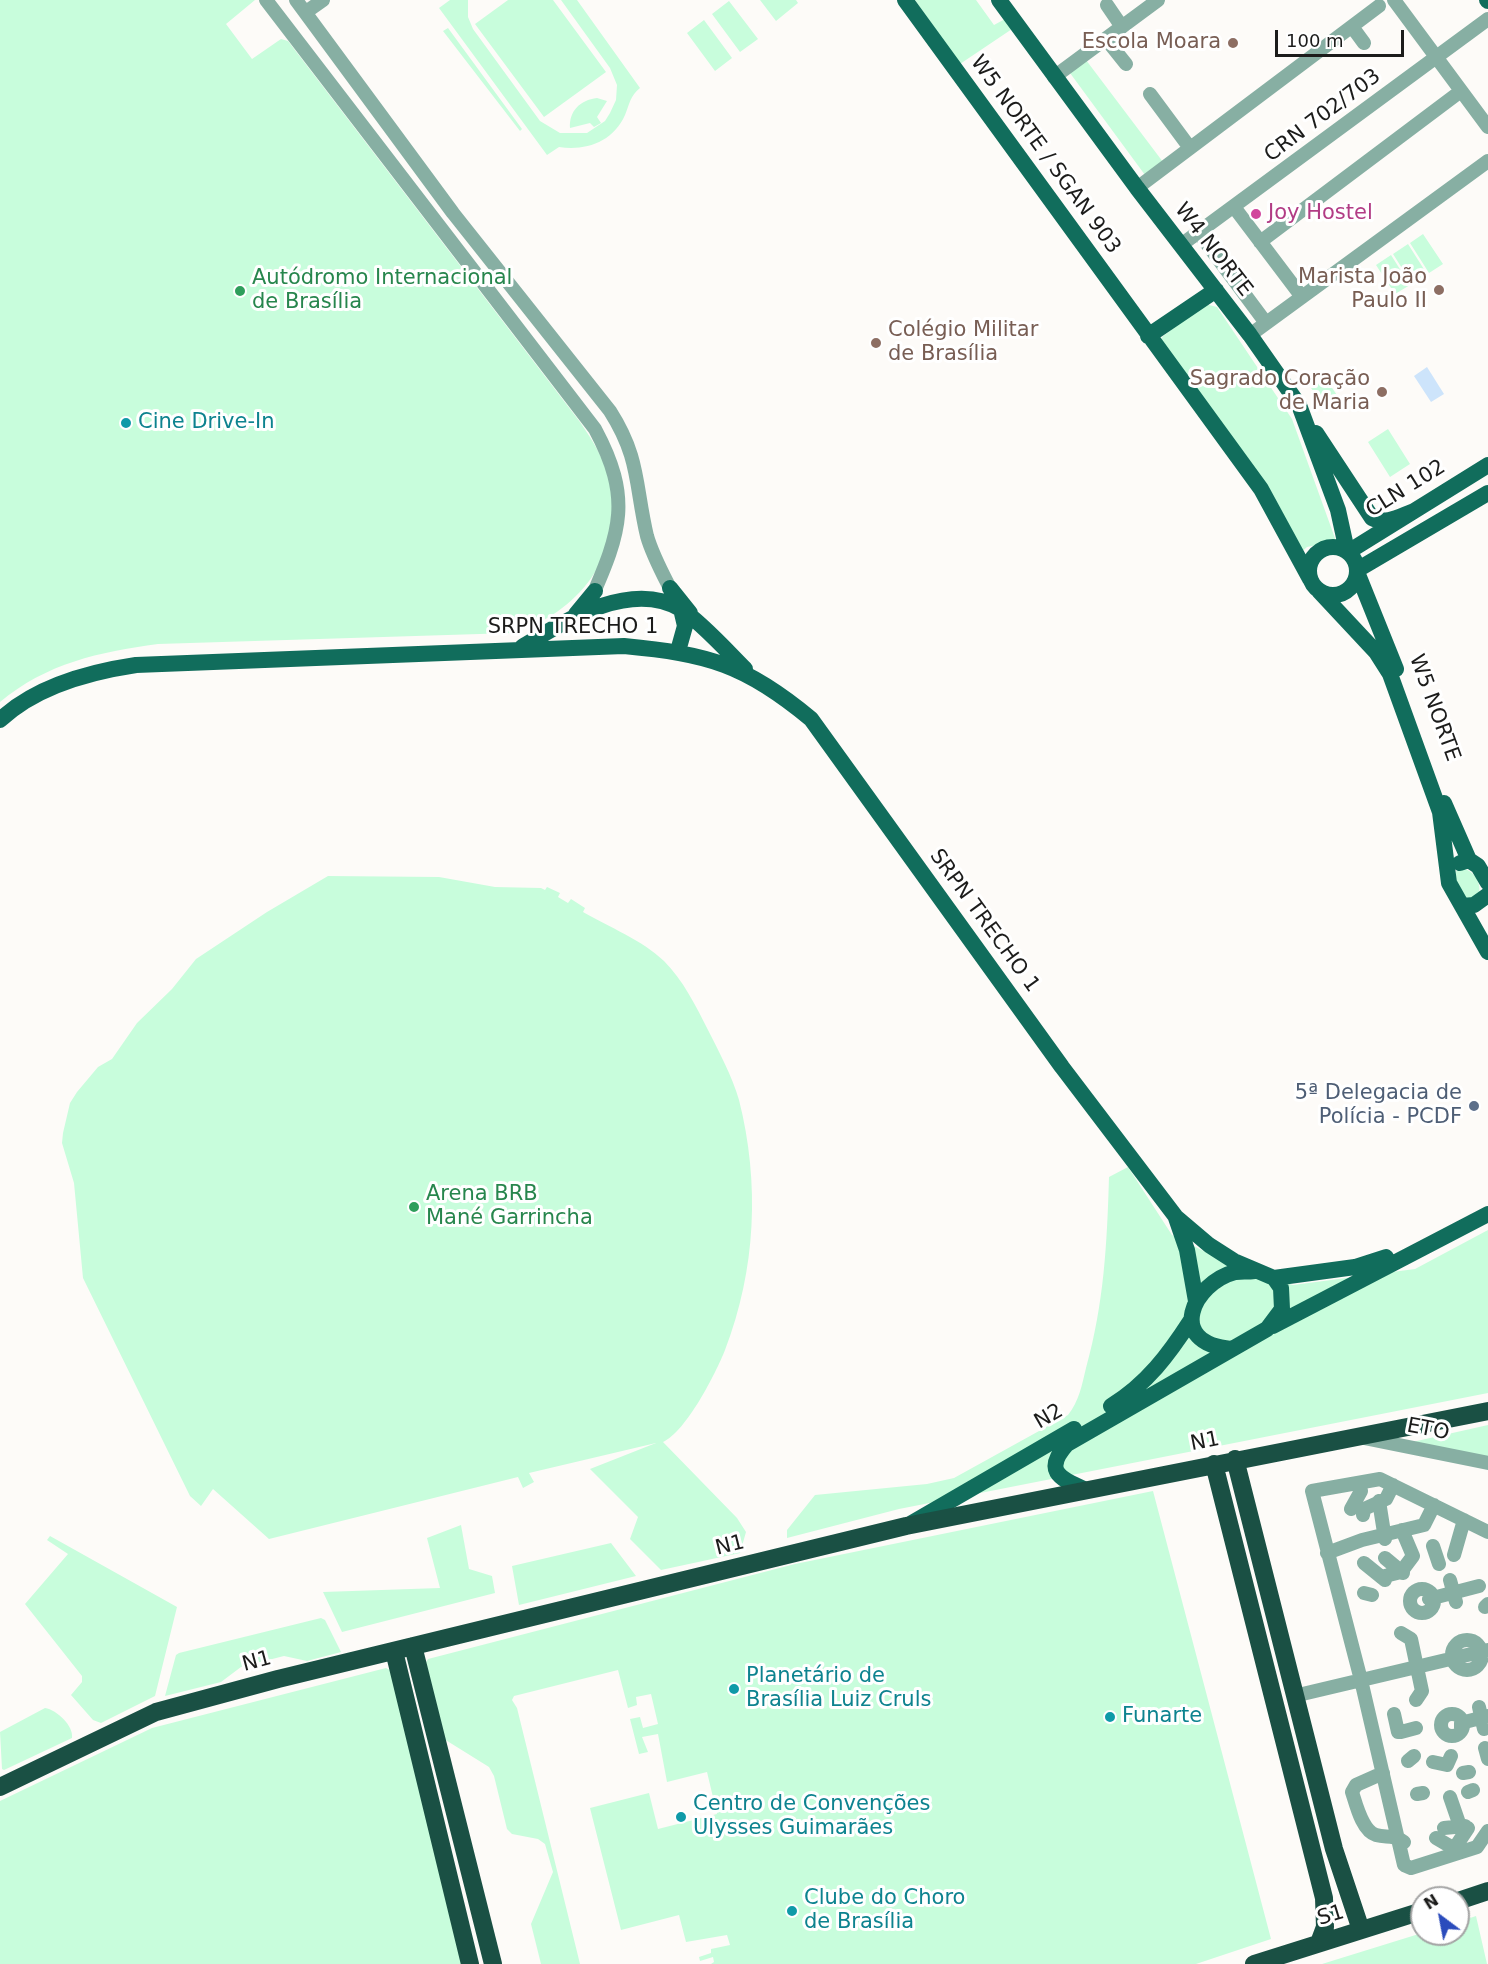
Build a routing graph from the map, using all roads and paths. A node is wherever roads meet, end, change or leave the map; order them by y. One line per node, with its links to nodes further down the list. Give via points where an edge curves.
1 (266, 0): 25 (street)
2 (296, 0): 10 (street)
3 (323, 0): 10 (street)
4 (905, 0): 37 (main road, W5 NORTE / SGAN 903)
5 (999, 0): 18 (main road, W4 NORTE)
6 (1158, 0): 12 (street)
7 (1394, 0): 16 (street)
8 (1107, 5): 12 (street)
9 (1379, 6): 13 (street)
10 (306, 12): 24 (street)
11 (1488, 19): 16 (street, CRN 702/703)
12 (1122, 27): 14 (street)
13 (1353, 28): 15 (street); 22 (street)
14 (1106, 39): 17 (street); 18 (street)
15 (1364, 43)
16 (1436, 58): 19 (street); 28 (street, CRN 702/703)
17 (1126, 64)
18 (1054, 77): 26 (main road, W4 NORTE)
19 (1461, 91): 21 (street); 31 (street)
20 (1150, 94): 22 (street)
21 (1488, 127)
22 (1190, 148): 26 (street)
23 (1488, 161): 34 (street)
24 (424, 171): 25 (street, via 423,178 416,182); 29 (street)
25 (404, 179): 27 (street)
26 (1137, 188): 32 (main road, W4 NORTE)
27 (422, 204): 29 (street, via 425,196 434,192); 48 (street, via 595,429 606,450 616,476 619,504 615,541)
28 (1234, 207): 30 (street, CRN 702/703); 31 (street)
29 (453, 213): 47 (street, via 625,434 634,457 654,559)
30 (1199, 233): 32 (street, CRN 702/703); 35 (street)
31 (1260, 242): 34 (street)
32 (1181, 245): 33 (main road, W4 NORTE)
33 (1216, 290): 36 (main road, W4 NORTE); 37 (main road)
34 (1302, 297): 35 (street)
35 (1266, 323): 36 (street)
36 (1250, 335): 38 (main road, W4 NORTE)
37 (1149, 336): 46 (main road, W5 NORTE / SGAN 903, via 1261,489)
38 (1299, 405): 42 (main road, via 1369,515 1381,522); 44 (main road, W4 NORTE, via 1338,510)
39 (1488, 465): 41 (main road, CLN 102)
40 (1488, 493): 43 (main road, CLN 102)
41 (1440, 494): 42 (main road, CLN 102); 43 (main road)
42 (1414, 511): 44 (main road, CLN 102)
43 (1452, 513): 45 (main road, CLN 102)
44 (1347, 551): 45 (main road); 46 (main road, via 1337,547 1318,553 1311,561)
45 (1357, 571): 46 (main road, via 1353,584 1341,594 1326,594); 58 (main road, W5 NORTE, via 1445,805)
46 (1315, 585): 59 (main road, W5 NORTE / SGAN 903, via 1376,652 1390,674 1438,805)
47 (670, 588): 49 (street); 52 (main road)
48 (595, 591): 50 (street); 51 (main road)
49 (681, 609): 50 (main road, via 628,599); 52 (main road); 55 (main road, via 685,626)
50 (586, 613): 51 (main road); 53 (main road)
51 (566, 623): 54 (main road)
52 (699, 626): 56 (main road)
53 (581, 646): 54 (main road, SRPN TRECHO 1); 55 (main road, SRPN TRECHO 1)
54 (518, 649): 57 (main road, SRPN TRECHO 1, via 136,664 98,670 48,689 11,709)
55 (678, 651): 56 (main road, SRPN TRECHO 1, via 732,666)
56 (754, 678): 65 (main road, SRPN TRECHO 1, via 811,719 1062,1067)
57 (0, 720)
58 (1478, 862): 59 (main road, via 1453,867); 60 (main road)
59 (1448, 873): 61 (main road, via 1452,893)
60 (1488, 895): 61 (main road, via 1474,906)
61 (1462, 906): 62 (main road)
62 (1488, 952)
63 (1488, 1204): 66 (main road, via 1377,1261 1328,1272)
64 (1488, 1214): 69 (main road)
65 (1176, 1217): 66 (main road, SRPN TRECHO 1, via 1209,1245); 67 (main road, SRPN TRECHO 1, via 1187,1250)
66 (1266, 1275): 67 (main road, via 1235,1272 1217,1281); 69 (main road, via 1281,1287 1282,1309)
67 (1196, 1301): 68 (main road)
68 (1191, 1320): 70 (main road, via 1200,1341); 82 (main road, N2, via 1159,1366 1122,1400)
69 (1267, 1329): 70 (main road)
70 (1231, 1349): 77 (main road, N2, via 1067,1444 1054,1464 1066,1481)
71 (1488, 1411): 72 (highway, N1)
72 (1360, 1437): 73 (highway, N1); 74 (street, ETO)
73 (1235, 1459): 75 (highway, N1); 106 (highway)
74 (1488, 1463)
75 (1214, 1464): 77 (highway, N1); 128 (highway, via 1324,1898 1324,1927)
76 (1360, 1487): 78 (street, via 1380,1479); 79 (street); 79 (street, via 1357,1512); 88 (street, via 1312,1491)
77 (1084, 1489): 82 (highway, N1)
78 (1392, 1489): 79 (street); 80 (street, via 1412,1492)
79 (1382, 1504): 85 (street)
80 (1434, 1505): 81 (street); 84 (street, via 1424,1525)
81 (1456, 1516): 83 (street); 87 (street)
82 (906, 1526): 97 (highway, N1)
83 (1488, 1532)
84 (1403, 1533): 85 (street); 92 (street, via 1413,1556)
85 (1384, 1537): 88 (street, via 1359,1538)
86 (1433, 1546): 91 (street)
87 (1457, 1546)
88 (1327, 1553): 104 (street, via 1357,1647)
89 (1385, 1558): 92 (street)
90 (1364, 1563): 92 (street, via 1383,1578)
91 (1439, 1564)
92 (1402, 1573)
93 (1479, 1586): 94 (street)
94 (1420, 1601)
95 (1410, 1637): 102 (street)
96 (1464, 1639): 99 (street, via 1474,1641); 100 (street); 101 (street, via 1452,1649)
97 (413, 1646): 98 (highway, N1); 107 (highway)
98 (394, 1651): 108 (highway); 116 (highway, N1, via 156,1712)
99 (1485, 1651): 100 (street); 103 (street, via 1480,1663)
100 (1467, 1654): 101 (street); 103 (street)
101 (1452, 1658): 102 (street); 103 (street, via 1458,1667)
102 (1418, 1666): 104 (street); 105 (street)
103 (1470, 1669)
104 (1361, 1680): 106 (street); 115 (street)
105 (1423, 1694)
106 (1294, 1696): 127 (highway)
107 (428, 1705): 108 (highway); 130 (highway)
108 (408, 1710): 129 (highway)
109 (1394, 1714): 113 (street, via 1399,1732)
110 (1377, 1717): 114 (street)
111 (1483, 1718): 112 (street)
112 (1452, 1725)
113 (1416, 1728)
114 (1380, 1736)
115 (1383, 1773): 120 (street); 120 (street, via 1356,1785 1352,1792 1371,1832)
116 (0, 1786)
117 (1450, 1797): 118 (street)
118 (1464, 1827): 121 (street); 121 (street, via 1440,1833)
119 (1488, 1831): 121 (street, via 1477,1847)
120 (1403, 1841): 121 (street, via 1404,1865 1411,1868)
121 (1455, 1852)
122 (1488, 1881): 124 (street)
123 (1488, 1891): 125 (highway)
124 (1470, 1893)
125 (1470, 1897)
126 (1410, 1915): 127 (highway, S1)
127 (1360, 1930): 128 (highway, S1)
128 (1319, 1943): 131 (highway, S1)
129 (470, 1964)
130 (493, 1964)
131 (1254, 1964)

